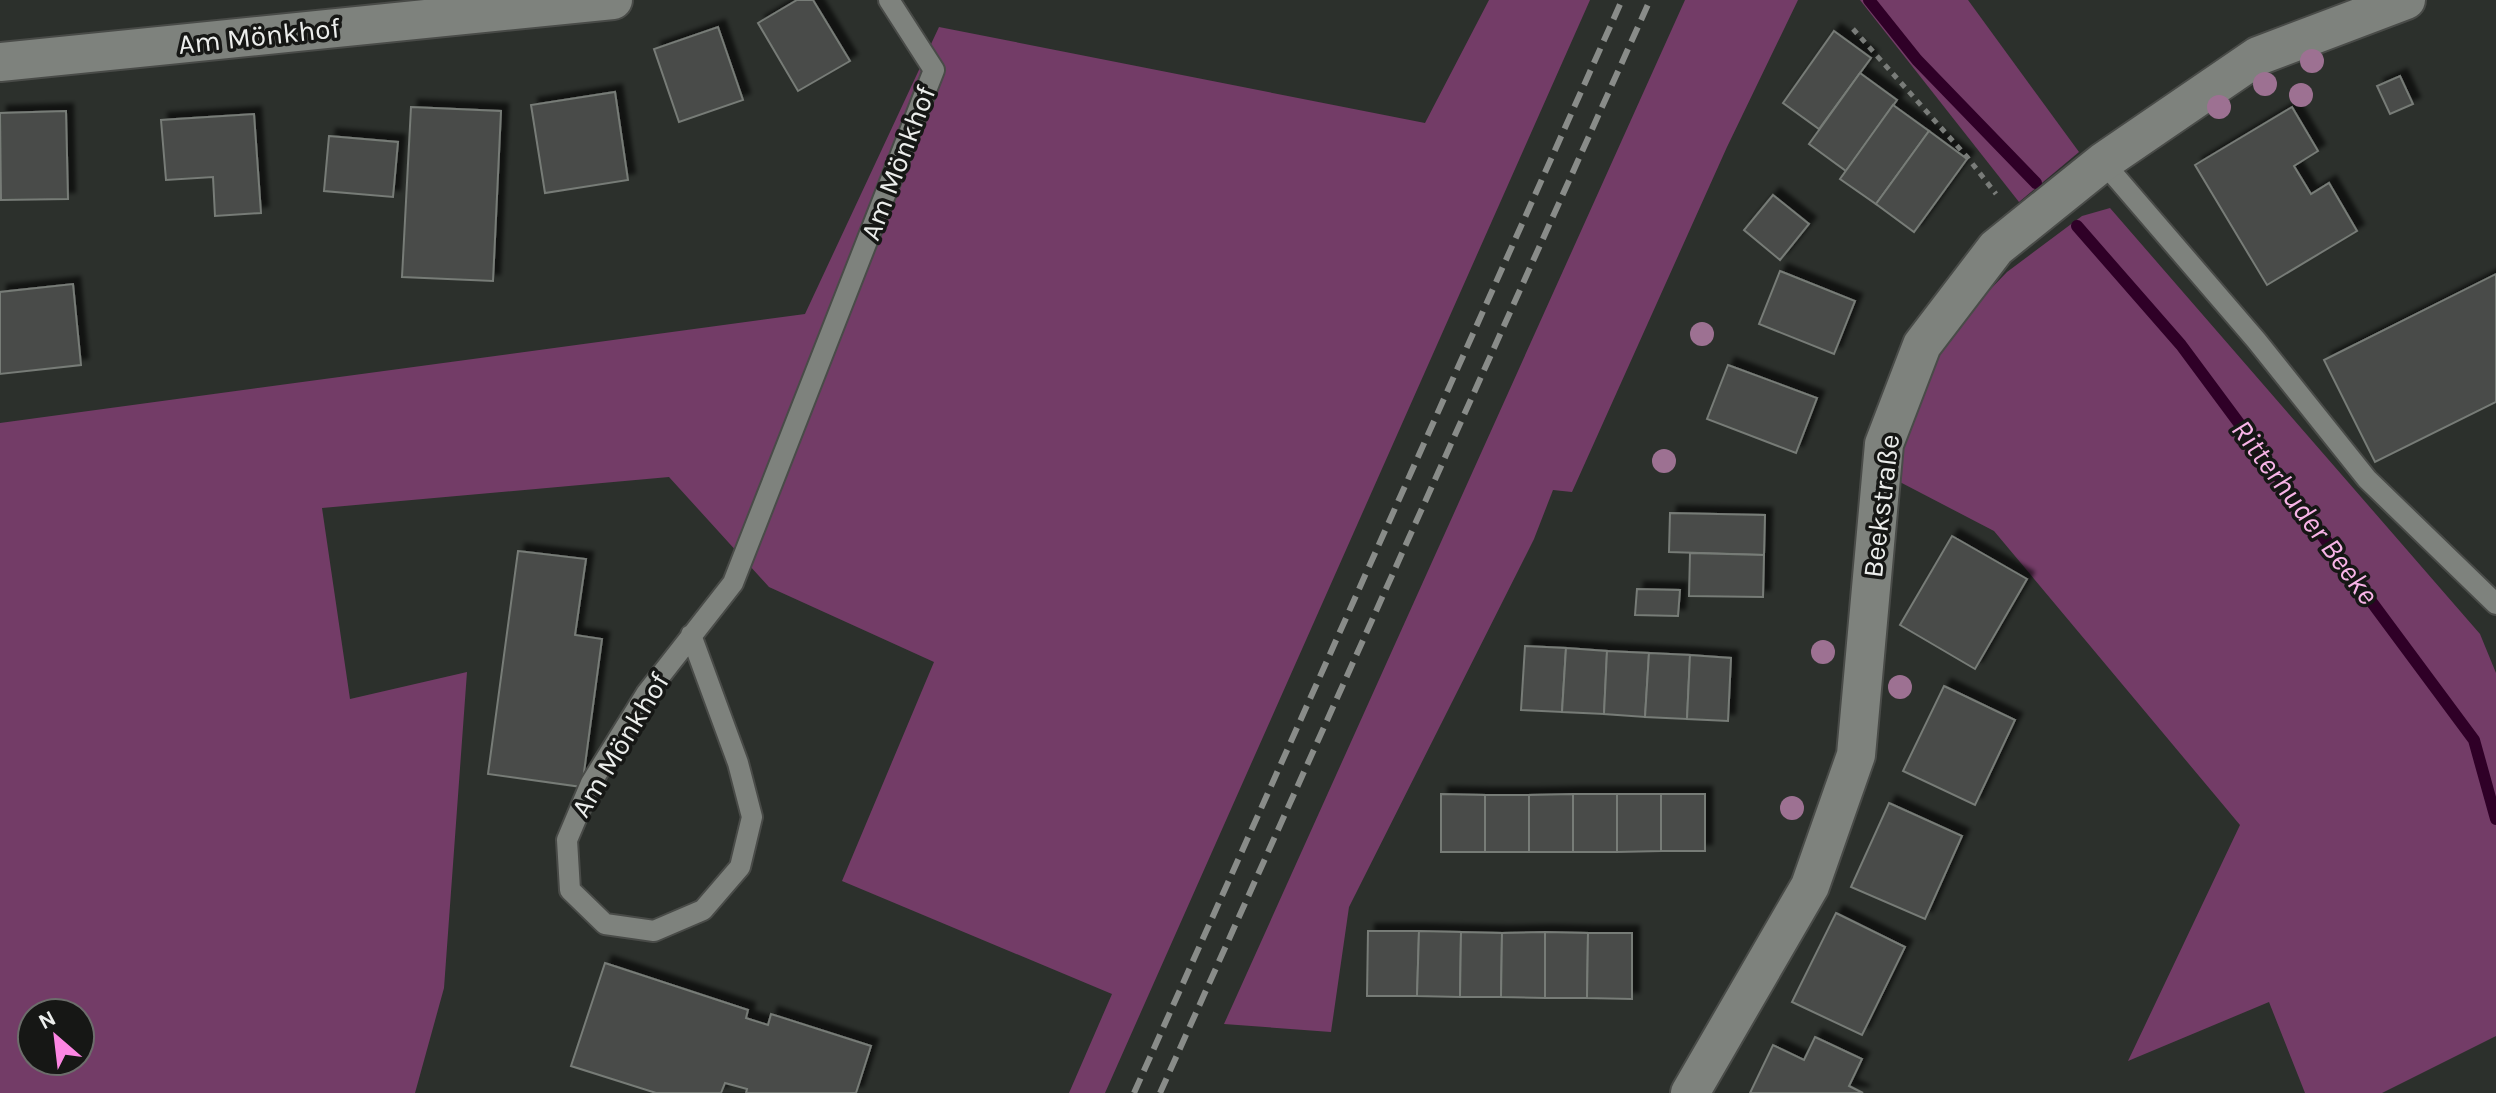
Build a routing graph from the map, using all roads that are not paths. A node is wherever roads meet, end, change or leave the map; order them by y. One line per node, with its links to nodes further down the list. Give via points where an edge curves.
1 (613, 0): 4 (street, Am Mönkhof)
2 (889, 0): 7 (lane, Am Mönkhof, via 934,70 733,583)
3 (2406, 0): 5 (street, Beekstraße, via 2258,56)
4 (0, 62)
5 (2103, 162): 6 (lane, via 2367,479); 8 (street, Beekstraße, via 1996,248 1922,345 1884,444 1856,755 1810,886)
6 (2496, 604)
7 (691, 635): 7 (lane, Am Mönkhof, via 752,817 740,867 703,910 654,931 605,924 570,890 567,840 591,783 646,694)
8 (1690, 1093)

